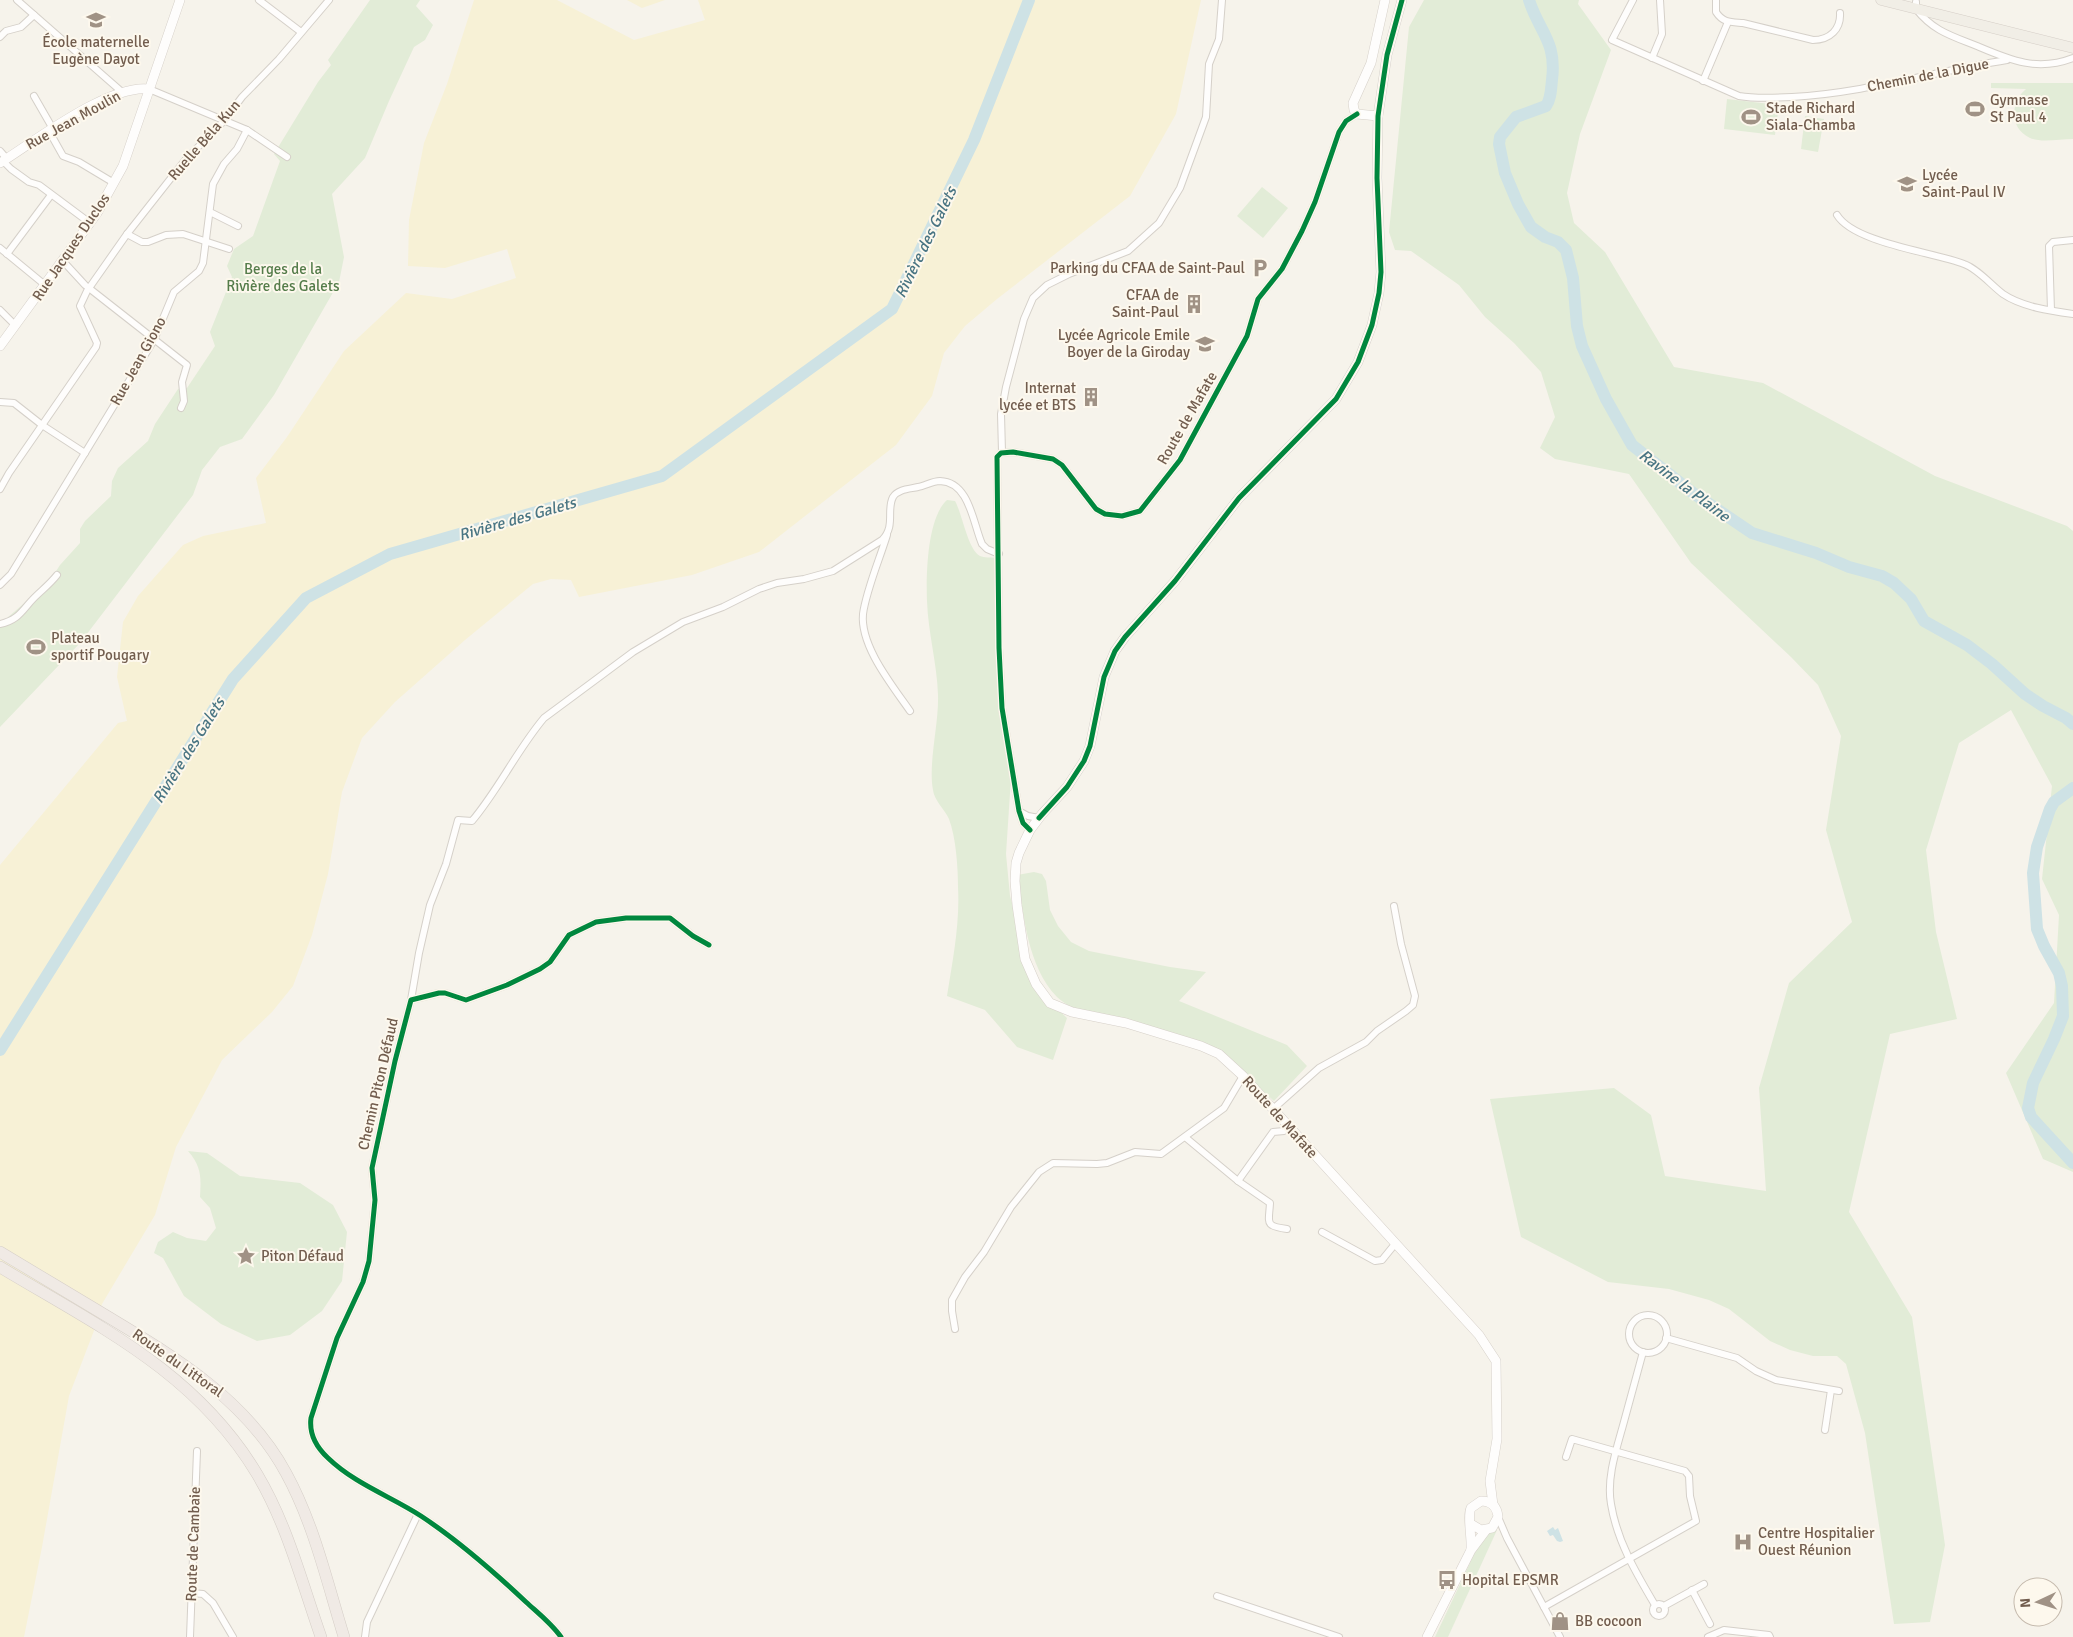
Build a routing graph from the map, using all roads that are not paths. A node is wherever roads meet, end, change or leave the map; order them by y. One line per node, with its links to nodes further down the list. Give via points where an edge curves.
1 (17, 0): 14 (street)
2 (180, 0): 25 (main road, Rue Jacques Duclos)
3 (258, 0): 16 (street)
4 (329, 0): 16 (street, Ruelle Béla Kun)
5 (1222, 0): 60 (street, via 1219,39 1209,64 1206,117 1180,188 1159,223 1128,251 1069,274 1048,285 1034,298 1024,319 1006,387 1001,414)
6 (1385, 0): 28 (main road, via 1371,63 1353,103)
7 (1402, 0): 29 (main road, Route de Mafate, via 1388,55)
8 (1633, 0): 21 (street, Chemin de la Digue, via 1612,40)
9 (1660, 0): 21 (street, via 1662,34)
10 (1716, 0): 15 (street, via 1716,12)
11 (1882, 0): 12 (main road)
12 (1913, 4): 18 (main road); 19 (main road); 23 (street, Chemin de la Digue, via 1929,25)
13 (1840, 13): 15 (street, via 1835,31 1818,40)
14 (34, 15): 17 (street, via 21,27); 26 (street)
15 (1728, 22): 24 (street)
16 (302, 32): 30 (street, Ruelle Béla Kun)
17 (0, 36)
18 (2073, 43)
19 (2073, 48)
20 (2073, 52): 22 (street, Chemin de la Digue)
21 (1652, 58): 24 (street, Chemin de la Digue)
22 (2070, 59): 23 (street, Chemin de la Digue, via 2035,64)
23 (2007, 60): 24 (street, Chemin de la Digue, via 1814,96 1753,99)
24 (1703, 81)
25 (149, 89): 26 (main road, Rue Jean Moulin); 30 (street); 36 (main road, Rue Jacques Duclos, via 123,166)
26 (122, 92): 31 (main road, Rue Jean Moulin)
27 (34, 96): 31 (street)
28 (1357, 114): 29 (main road); 60 (street, Route de Mafate, via 1346,121 1339,132 1302,231 1282,269 1258,299 1247,336 1180,460 1140,511 1122,516 1105,514 1096,509 1062,465 1053,459)
29 (1378, 116): 70 (main road, Route de Mafate, via 1381,272 1372,325 1358,362 1336,399 1240,498 1115,651 1104,677 1093,736 1084,761)
30 (224, 120): 32 (street); 42 (street, Ruelle Béla Kun, via 186,159)
31 (51, 130): 35 (main road, Rue Jean Moulin); 36 (street, via 63,156 80,162)
32 (247, 130): 34 (street); 38 (street, Rue Jean Giono, via 216,177)
33 (0, 151): 35 (street)
34 (287, 157)
35 (3, 161): 37 (street, via 11,170)
36 (114, 183): 40 (main road, Rue Jacques Duclos)
37 (51, 195): 40 (street); 47 (street)
38 (210, 212): 41 (street); 44 (street, Rue Jean Giono)
39 (1837, 215): 52 (street, via 1840,221 1871,238 1966,264 2004,295)
40 (90, 223): 48 (main road, Rue Jacques Duclos)
41 (238, 226)
42 (127, 234): 44 (street, via 142,242 176,233); 50 (street, Ruelle Béla Kun)
43 (2073, 240): 52 (street, via 2053,242 2049,246)
44 (206, 242): 46 (street); 55 (street, Rue Jean Giono, via 203,263 174,292)
45 (0, 248): 47 (street)
46 (229, 249)
47 (7, 254): 49 (street)
48 (62, 260): 49 (main road, Rue Jacques Duclos); 50 (street)
49 (45, 285): 54 (main road, Rue Jacques Duclos)
50 (89, 288): 55 (street); 59 (street, Ruelle Béla Kun, via 80,306 96,347)
51 (0, 310): 54 (street)
52 (2051, 310): 53 (street)
53 (2073, 314)
54 (16, 325): 56 (main road, Rue Jacques Duclos)
55 (154, 340): 58 (street, via 187,365 182,382 184,401); 61 (street, Rue Jean Giono)
56 (0, 346)
57 (0, 402): 59 (street, via 14,403)
58 (181, 408)
59 (42, 425): 61 (street); 62 (street)
60 (1002, 452): 64 (street, via 997,460)
61 (84, 453): 66 (street, Rue Jean Giono, via 11,574)
62 (0, 489)
63 (888, 534): 64 (street, via 893,497 898,492 943,482 966,496 982,544 987,550); 68 (street, via 863,615 875,658); 74 (street, via 833,571 759,589 683,622 633,652 544,718 489,801 472,821 458,820 430,905)
64 (999, 554): 69 (street, via 1002,708)
65 (57, 575): 67 (street, via 23,613)
66 (0, 585)
67 (0, 624)
68 (910, 710)
69 (1019, 811): 70 (street); 71 (street, via 1023,823)
70 (1038, 818): 71 (main road, Route de Mafate)
71 (1030, 830): 75 (main road, Route de Mafate, via 1016,863 1017,905 1025,959 1046,999 1067,1010 1126,1023 1201,1046 1219,1054)
72 (1394, 906): 76 (street, via 1400,944 1415,996 1412,1005 1366,1042 1319,1068)
73 (709, 945): 74 (street, Chemin Piton Défaud, via 670,918 608,920 589,924 569,935 550,962 507,985 466,1000 439,993)
74 (411, 1000): 97 (street, Chemin Piton Défaud, via 372,1168 375,1200 369,1261 337,1338 310,1428 327,1458 351,1477)
75 (1243, 1076): 76 (main road, Route de Mafate); 78 (street, via 1224,1108)
76 (1273, 1109): 77 (main road, Route de Mafate)
77 (1289, 1127): 79 (street, via 1273,1132); 82 (main road, Route de Mafate)
78 (1185, 1137): 79 (street); 85 (street, via 1160,1154 1135,1152 1097,1164 1053,1163 1039,1172 1011,1207 952,1300)
79 (1238, 1181): 80 (street, via 1270,1203 1270,1225)
80 (1287, 1229)
81 (1322, 1232): 82 (street, via 1375,1262 1382,1260)
82 (1395, 1244): 94 (main road, Route de Mafate, via 1479,1335 1496,1361 1497,1439)
83 (0, 1252): 116 (highway, Route du Littoral, via 198,1373 232,1402 270,1447 302,1504)
84 (0, 1267): 115 (highway, Route du Littoral, via 170,1373 225,1428 258,1475 280,1521)
85 (955, 1329)
86 (1666, 1338): 87 (street, via 1660,1348); 87 (street, via 1667,1331 1661,1320 1652,1315 1640,1316 1632,1324 1629,1335 1633,1346); 88 (street, via 1736,1358 1776,1380)
87 (1643, 1352): 92 (street)
88 (1831, 1390): 89 (street); 90 (street)
89 (1839, 1391)
90 (1825, 1430)
91 (197, 1451): 106 (street, Route de Cambaie)
92 (1616, 1451): 93 (street, via 1572,1439); 103 (street, via 1610,1478 1610,1503); 103 (street, via 1684,1471 1689,1476 1696,1521)
93 (1566, 1457)
94 (1490, 1481): 95 (main road, Route de Mafate); 96 (main road, Route de Mafate)
95 (1477, 1502): 96 (main road); 99 (main road, via 1469,1512)
96 (1493, 1505): 98 (main road)
97 (418, 1514): 117 (street, via 367,1622); 118 (street, Chemin Piton Défaud, via 492,1570)
98 (1498, 1518): 100 (main road); 101 (street)
99 (1471, 1524): 100 (main road, via 1477,1529); 102 (main road)
100 (1489, 1529): 101 (street, via 1499,1530); 102 (main road)
101 (1507, 1538): 110 (street)
102 (1471, 1550): 120 (main road)
103 (1628, 1559): 108 (street); 110 (street)
104 (1704, 1584): 105 (street)
105 (1692, 1590): 109 (street); 111 (street)
106 (192, 1593): 113 (street, Route de Cambaie); 114 (street, via 203,1594 212,1603)
107 (1217, 1596): 119 (street)
108 (1655, 1605): 109 (street); 109 (street, via 1653,1612 1658,1616 1665,1612)
109 (1664, 1606)
110 (1544, 1607): 112 (street)
111 (1710, 1624)
112 (1556, 1630): 121 (street); 122 (street)
113 (190, 1637)
114 (233, 1637)
115 (321, 1637)
116 (344, 1637)
117 (365, 1637)
118 (562, 1637)
119 (1339, 1637)
120 (1427, 1637)
121 (1553, 1637)
122 (1560, 1637)
123 (1708, 1637): 124 (street, via 1724,1630)
124 (1770, 1637)

